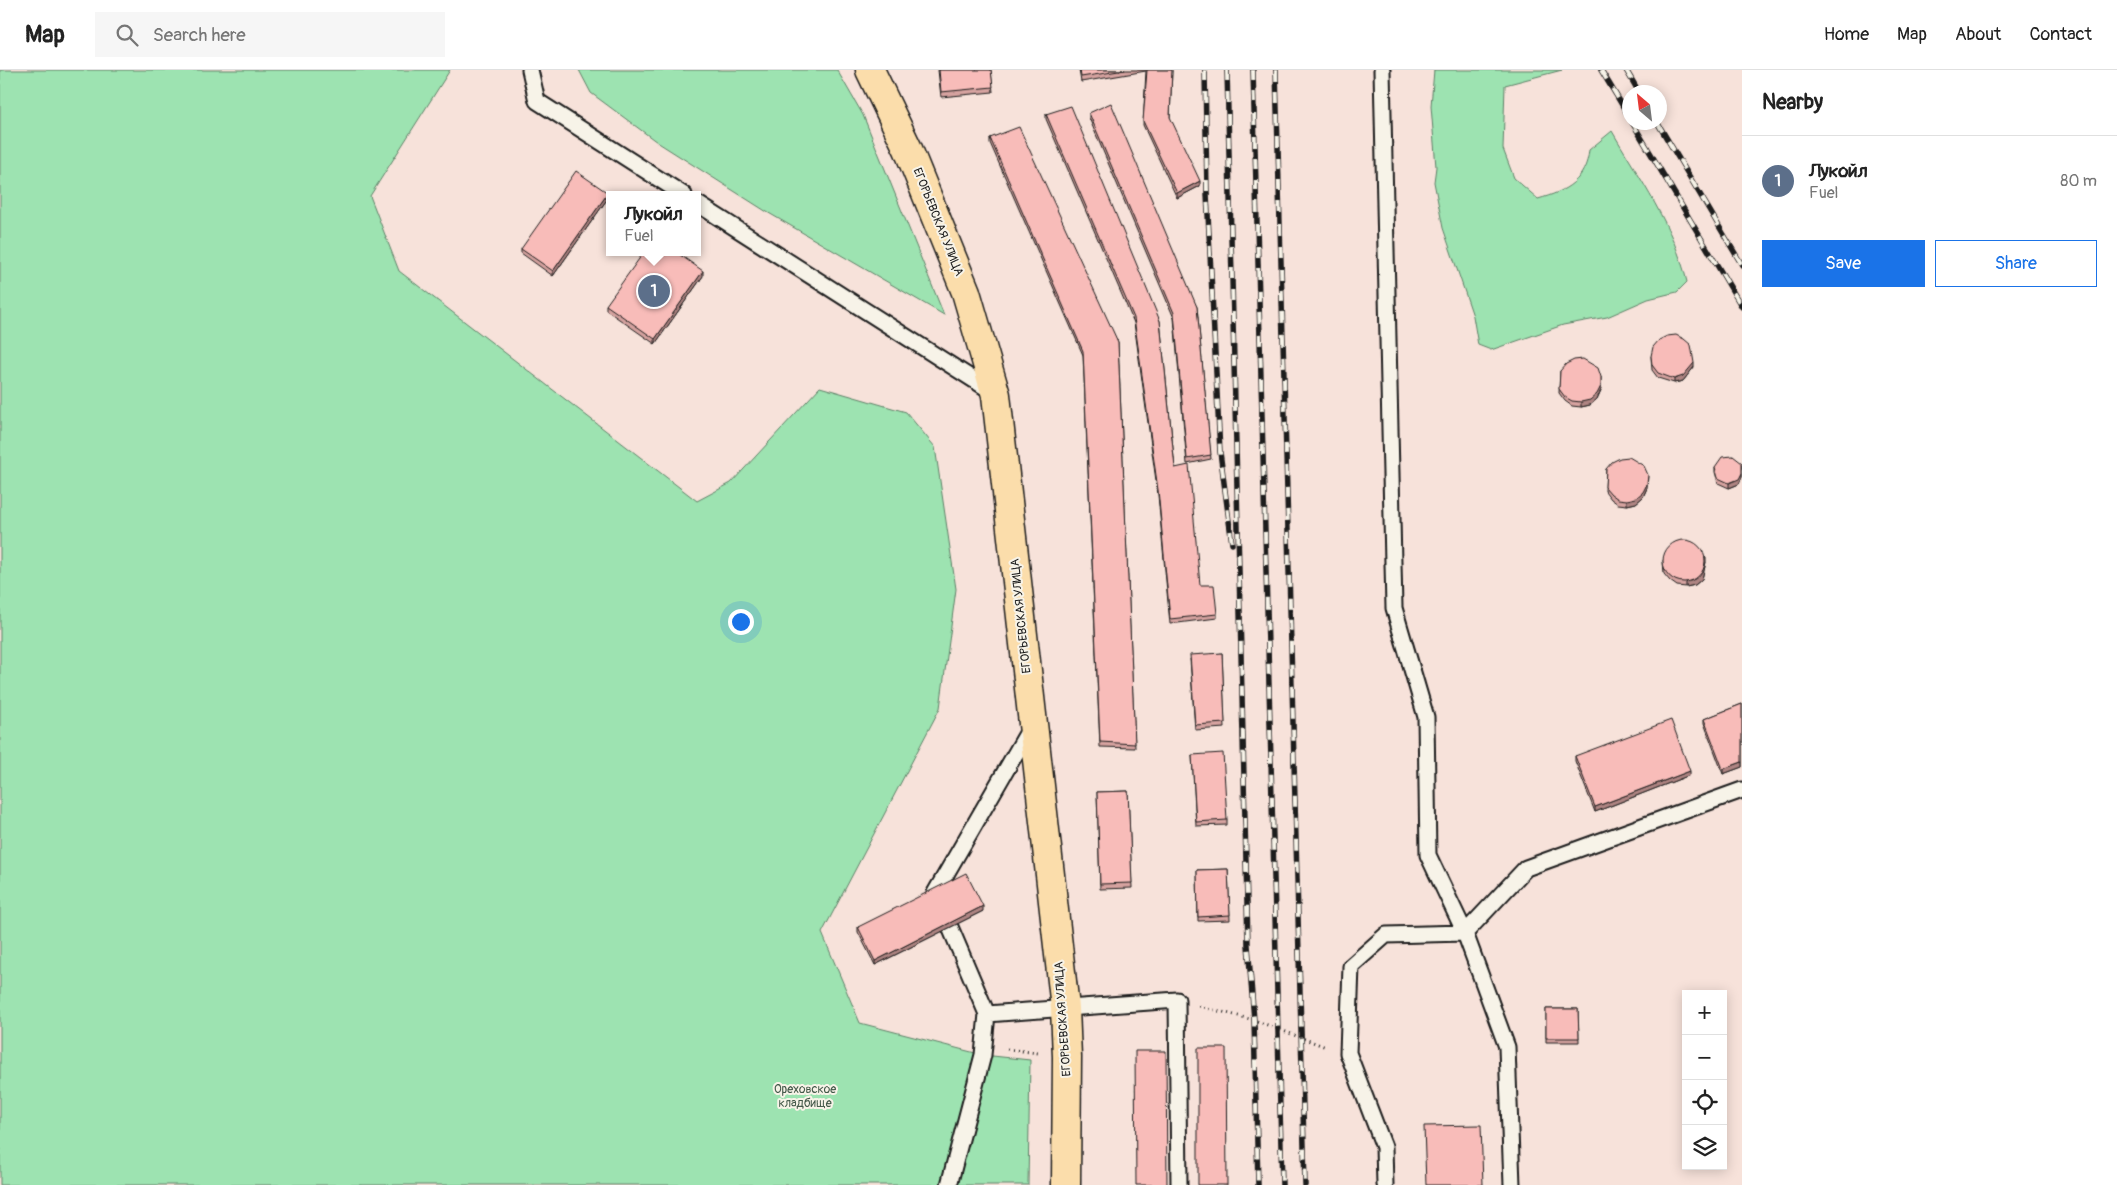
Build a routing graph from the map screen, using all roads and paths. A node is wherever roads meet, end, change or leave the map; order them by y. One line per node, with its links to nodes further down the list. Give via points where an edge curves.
1 (530, 70): 4 (lane, via 537,101)
2 (870, 70): 6 (highway, ЕГОРЬЕВСКАЯ УЛИЦА, via 908,149 966,292)
3 (1382, 70): 11 (lane, via 1394,608 1426,717 1428,855)
4 (678, 191)
5 (701, 206): 6 (lane)
6 (996, 394): 7 (highway, ЕГОРЬЕВСКАЯ УЛИЦА)
7 (1032, 724): 9 (lane); 13 (highway, ЕГОРЬЕВСКАЯ УЛИЦА)
8 (1742, 790): 11 (lane, via 1526,868)
9 (935, 893)
10 (950, 927): 14 (lane)
11 (1465, 933): 15 (lane, via 1386,935 1351,966); 20 (lane, via 1507,1047)
12 (1176, 1000): 13 (lane); 15 (path, via 1254,1020); 18 (lane)
13 (1064, 1008): 14 (lane); 17 (highway, ЕГОРЬЕВСКАЯ УЛИЦА)
14 (987, 1014): 16 (lane, via 983,1055)
15 (1348, 1054): 19 (lane, via 1384,1147)
16 (949, 1185)
17 (1066, 1185)
18 (1179, 1185)
19 (1386, 1185)
20 (1512, 1185)

